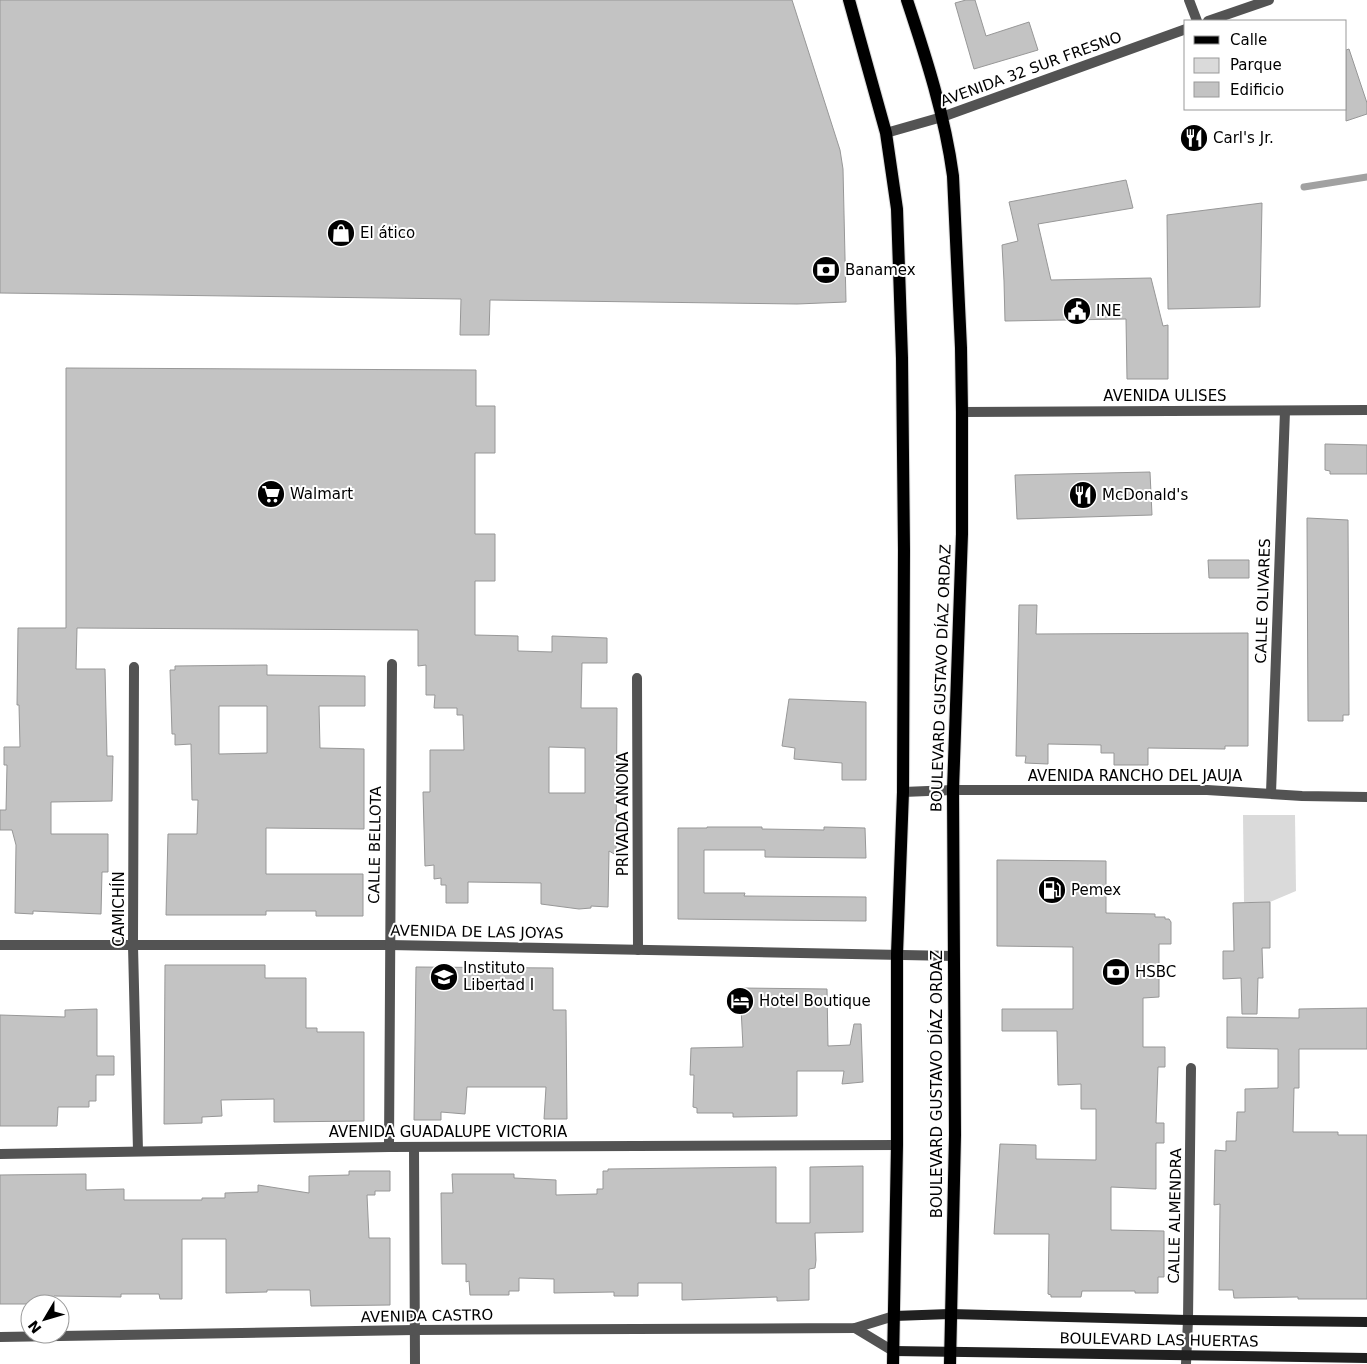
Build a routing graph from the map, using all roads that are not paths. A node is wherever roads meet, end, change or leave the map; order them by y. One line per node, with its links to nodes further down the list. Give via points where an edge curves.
1 (849, 0): 9 (main road)
2 (907, 0): 8 (main road, BOULEVARD GUSTAVO DÍAZ ORDAZ)
3 (1190, 0): 5 (street)
4 (1270, 0): 6 (street)
5 (1197, 20)
6 (1211, 20)
7 (1184, 30): 8 (street, AVENIDA 32 SUR FRESNO)
8 (942, 117): 9 (street, AVENIDA 32 SUR FRESNO); 12 (main road, BOULEVARD GUSTAVO DÍAZ ORDAZ, via 953,176)
9 (886, 133): 17 (main road, via 896,209 902,358)
10 (1367, 410): 11 (street, AVENIDA ULISES)
11 (1285, 411): 12 (street, AVENIDA ULISES); 18 (street, CALLE OLIVARES)
12 (962, 412): 16 (main road, BOULEVARD GUSTAVO DÍAZ ORDAZ, via 962,534)
13 (392, 664): 21 (street, CALLE BELLOTA)
14 (134, 667): 22 (street, CAMICHÍN)
15 (637, 678): 23 (street, PRIVADA ANONA)
16 (953, 790): 17 (street, AVENIDA RANCHO DEL JAUJA); 18 (street, AVENIDA RANCHO DEL JAUJA); 25 (main road, BOULEVARD GUSTAVO DÍAZ ORDAZ)
17 (903, 792): 24 (main road)
18 (1272, 793): 19 (street, AVENIDA RANCHO DEL JAUJA)
19 (1367, 797)
20 (0, 945): 22 (street, AVENIDA DE LAS JOYAS)
21 (389, 945): 22 (street, AVENIDA DE LAS JOYAS); 23 (street, AVENIDA DE LAS JOYAS); 28 (street, CALLE BELLOTA)
22 (133, 946): 30 (street, CAMICHÍN)
23 (638, 950): 24 (street, AVENIDA DE LAS JOYAS)
24 (897, 954): 25 (street, AVENIDA DE LAS JOYAS); 27 (main road)
25 (954, 956): 32 (main road, BOULEVARD GUSTAVO DÍAZ ORDAZ, via 955,1135)
26 (1191, 1068): 34 (street, CALLE ALMENDRA)
27 (897, 1145): 29 (street, AVENIDA GUADALUPE VICTORIA); 33 (main road)
28 (389, 1147): 29 (street, AVENIDA GUADALUPE VICTORIA); 30 (street, AVENIDA GUADALUPE VICTORIA)
29 (414, 1147): 37 (street)
30 (138, 1151): 31 (street, AVENIDA GUADALUPE VICTORIA)
31 (0, 1154)
32 (950, 1314): 33 (main road, BOULEVARD LAS HUERTAS); 34 (main road, BOULEVARD LAS HUERTAS); 40 (main road, BOULEVARD GUSTAVO DÍAZ ORDAZ)
33 (894, 1316): 36 (street, AVENIDA CASTRO); 39 (main road)
34 (1188, 1320): 35 (main road, BOULEVARD LAS HUERTAS); 42 (street, CALLE ALMENDRA)
35 (1367, 1322)
36 (855, 1328): 37 (street, AVENIDA CASTRO); 39 (street)
37 (414, 1330): 38 (street, AVENIDA CASTRO); 43 (street)
38 (0, 1337)
39 (893, 1358): 40 (main road, BOULEVARD LAS HUERTAS)
40 (950, 1358): 42 (main road, BOULEVARD LAS HUERTAS)
41 (1367, 1358): 42 (main road, BOULEVARD LAS HUERTAS)
42 (1186, 1360)
43 (415, 1364)

